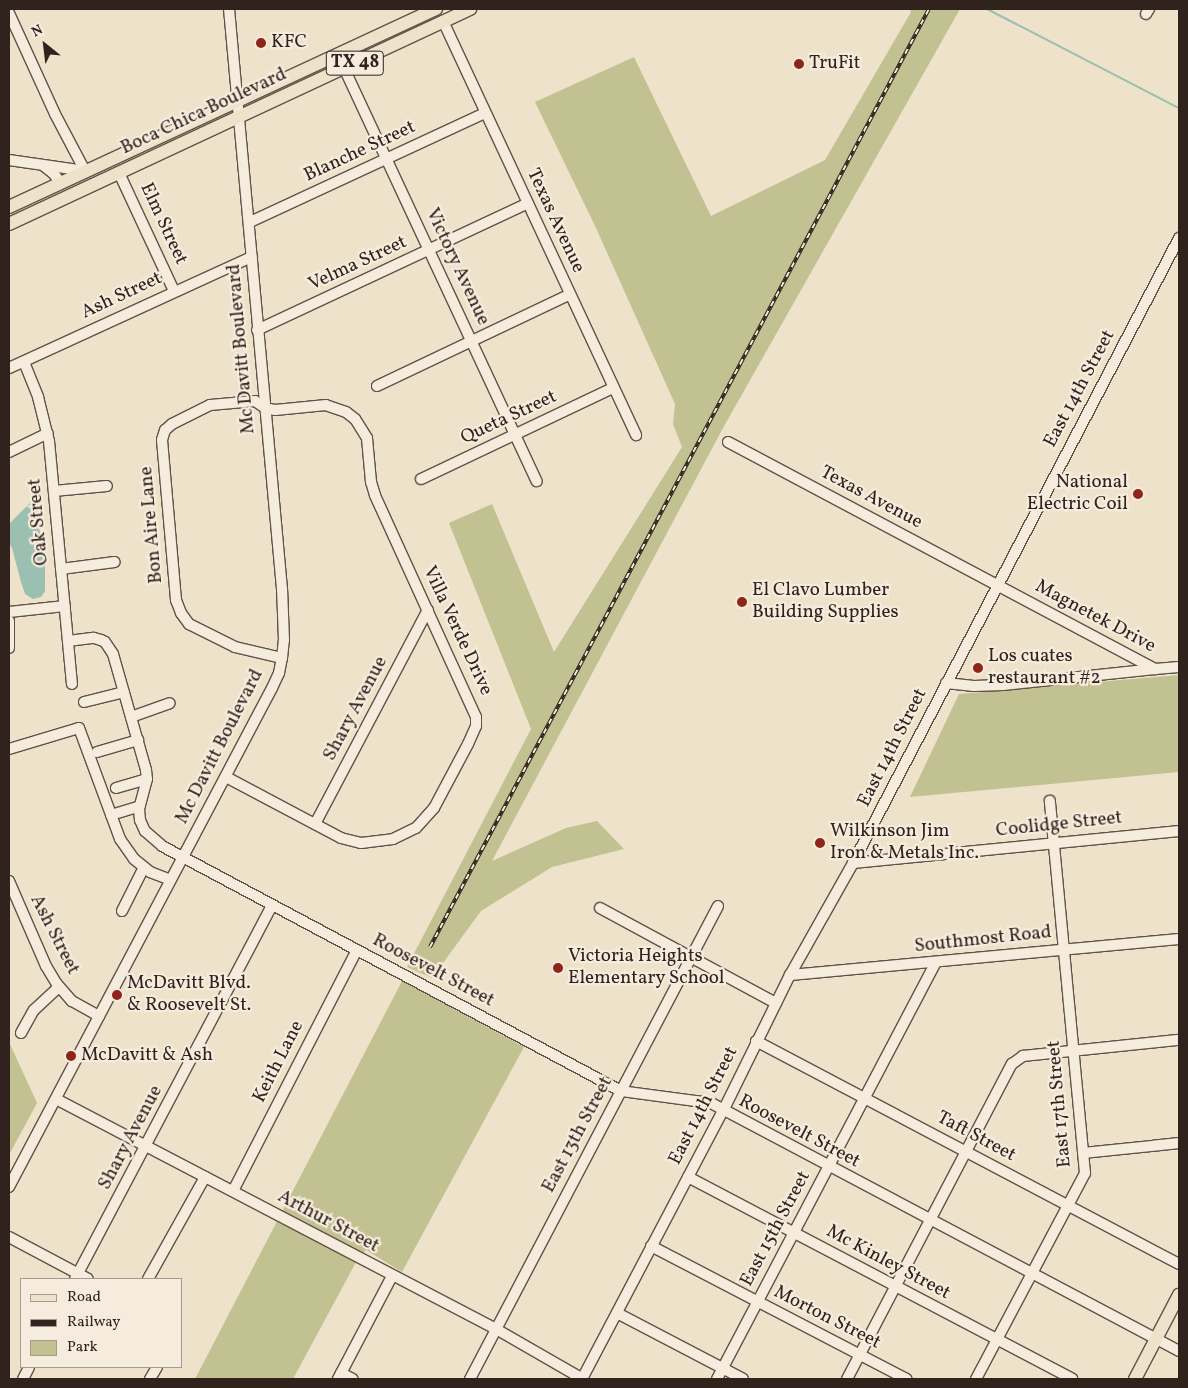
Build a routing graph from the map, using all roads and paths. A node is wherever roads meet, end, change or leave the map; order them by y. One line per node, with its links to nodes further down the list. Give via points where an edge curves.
1 (229, 9): 7 (street, Mc Davitt Boulevard)
2 (436, 9): 7 (main road, Boca Chica Boulevard / TX 48)
3 (470, 9): 5 (main road, Boca Chica Boulevard / TX 48)
4 (9, 13): 10 (street)
5 (443, 22): 6 (main road, Boca Chica Boulevard / TX 48); 8 (street, Texas Avenue)
6 (344, 68): 9 (main road, Boca Chica Boulevard / TX 48); 11 (street, Victory Avenue)
7 (238, 100): 9 (street, Mc Davitt Boulevard); 15 (main road, Boca Chica Boulevard / TX 48)
8 (485, 113): 11 (street, Blanche Street); 18 (street, Texas Avenue)
9 (239, 116): 16 (main road, Boca Chica Boulevard / TX 48); 20 (street, Mc Davitt Boulevard)
10 (71, 145): 14 (street, via 71,156); 15 (street)
11 (387, 159): 20 (street, Blanche Street); 23 (street, Victory Avenue)
12 (9, 160): 13 (street)
13 (44, 166): 14 (street); 17 (street)
14 (64, 167): 15 (street)
15 (86, 171): 17 (main road, Boca Chica Boulevard / TX 48)
16 (119, 172): 21 (main road, Boca Chica Boulevard / TX 48); 25 (street, Elm Street)
17 (61, 183): 19 (main road, Boca Chica Boulevard / TX 48)
18 (528, 203): 23 (street, Velma Street); 26 (street, Texas Avenue)
19 (9, 207)
20 (250, 222): 24 (street, Mc Davitt Boulevard)
21 (9, 224)
22 (1179, 238): 45 (street, East 14th Street)
23 (430, 251): 27 (street, Velma Street); 28 (street, Victory Avenue)
24 (252, 257): 25 (street, Ash Street); 27 (street, Mc Davitt Boulevard)
25 (174, 291): 29 (street, Ash Street)
26 (570, 295): 28 (street); 32 (street, Texas Avenue)
27 (257, 330): 33 (street, Mc Davitt Boulevard)
28 (473, 342): 31 (street); 35 (street, Victory Avenue)
29 (24, 362): 30 (street, Ash Street); 34 (street, Oak Street)
30 (9, 368)
31 (377, 386)
32 (613, 388): 35 (street, Queta Street); 36 (street, Texas Avenue)
33 (265, 408): 47 (street, Villa Verde Drive, via 326,405 346,412 358,423 367,438 374,495); 52 (street, Mc Davitt Boulevard, via 282,589); 52 (street, Bon Aire Lane, via 255,401 210,405 172,424 164,430 162,440 176,600 181,613 189,624 219,640)
34 (48, 433): 38 (street); 42 (street, Oak Street)
35 (515, 434): 39 (street, Queta Street); 40 (street, Victory Avenue)
36 (636, 434)
37 (728, 442): 45 (street, Texas Avenue)
38 (9, 452)
39 (420, 479)
40 (537, 481)
41 (107, 486): 42 (street)
42 (54, 491): 44 (street, Oak Street)
43 (115, 562): 44 (street)
44 (61, 569): 46 (street, Oak Street)
45 (997, 585): 54 (street, Magnetek Drive); 55 (street, East 14th Street)
46 (65, 606): 48 (street); 50 (street, Oak Street)
47 (428, 610): 70 (street, Shary Avenue); 70 (street, Villa Verde Drive, via 476,717 476,726 468,744 434,808 416,828 376,843 341,838)
48 (9, 612)
49 (9, 621): 51 (street)
50 (68, 641): 56 (street, Oak Street); 57 (street, via 94,638 105,642 113,654)
51 (9, 643)
52 (282, 658): 64 (street, Mc Davitt Boulevard, via 272,688)
53 (1179, 667): 54 (street, Magnetek Drive)
54 (1154, 669): 55 (street, via 1003,685)
55 (946, 683): 74 (street, East 14th Street)
56 (72, 684)
57 (124, 692): 58 (street); 60 (street)
58 (84, 702)
59 (170, 703): 60 (street)
60 (131, 717): 61 (street)
61 (138, 740): 63 (street); 65 (street)
62 (9, 749): 69 (street, via 79,728)
63 (98, 752)
64 (226, 777): 70 (street, Villa Verde Drive); 73 (street, Mc Davitt Boulevard)
65 (147, 779): 66 (street); 68 (street)
66 (116, 788)
67 (1050, 801): 72 (street, East 17th Street)
68 (140, 806): 69 (street); 73 (street, Roosevelt Street, via 140,820 145,831 153,840)
69 (111, 815): 75 (street, via 120,839)
70 (314, 824)
71 (1179, 831): 72 (street, Coolidge Street)
72 (1055, 842): 74 (street, Coolidge Street); 84 (street, East 17th Street)
73 (183, 858): 76 (street, Mc Davitt Boulevard); 78 (street, Roosevelt Street)
74 (853, 863): 87 (street, East 14th Street)
75 (144, 867): 76 (street); 81 (street)
76 (171, 880): 90 (street, Mc Davitt Boulevard)
77 (9, 881): 88 (street, Ash Street)
78 (272, 906): 83 (street, Roosevelt Street); 100 (street, Shary Avenue)
79 (718, 906): 85 (street, East 13th Street)
80 (600, 908): 85 (street)
81 (122, 911)
82 (1179, 939): 84 (street, Southmost Road)
83 (357, 950): 95 (street, Roosevelt Street); 107 (street, Keith Lane)
84 (1064, 950): 86 (street, Southmost Road); 94 (street, East 17th Street)
85 (691, 956): 89 (street); 95 (street, East 13th Street)
86 (935, 963): 87 (street, Southmost Road); 96 (street, East 15th Street)
87 (790, 975): 89 (street, East 14th Street)
88 (59, 987): 90 (street, Ash Street, via 72,1001); 91 (street, via 34,1010)
89 (776, 1003): 93 (street, East 14th Street)
90 (99, 1016): 97 (street, Mc Davitt Boulevard)
91 (21, 1033)
92 (1179, 1040): 94 (street)
93 (756, 1042): 96 (street, Taft Street); 98 (street, East 14th Street)
94 (1074, 1051): 101 (street, via 1022,1056 1012,1064); 102 (street, East 17th Street)
95 (621, 1091): 98 (street, Roosevelt Street, via 711,1103); 122 (street, East 13th Street)
96 (864, 1098): 101 (street, Taft Street); 103 (street, East 15th Street)
97 (56, 1099): 100 (street, Arthur Street); 106 (street, Mc Davitt Boulevard)
98 (723, 1110): 103 (street, Roosevelt Street); 105 (street, East 14th Street)
99 (1179, 1143): 102 (street)
100 (147, 1146): 104 (street, Arthur Street); 115 (street, Shary Avenue)
101 (966, 1152): 108 (street, Taft Street); 109 (street)
102 (1083, 1153): 108 (street, East 17th Street, via 1085,1172)
103 (828, 1167): 109 (street, Roosevelt Street); 110 (street, East 15th Street)
104 (205, 1177): 107 (street, Arthur Street); 117 (street)
105 (688, 1177): 110 (street, Mc Kinley Street); 112 (street, East 14th Street)
106 (9, 1187)
107 (233, 1191): 116 (street, Arthur Street)
108 (1068, 1206): 113 (street, Taft Street); 114 (street, East 17th Street)
109 (930, 1220): 114 (street, Roosevelt Street); 118 (street)
110 (794, 1233): 118 (street, Mc Kinley Street); 120 (street, East 15th Street)
111 (9, 1237): 115 (street)
112 (652, 1246): 120 (street, Morton Street); 121 (street, East 14th Street)
113 (1179, 1264)
114 (1032, 1274): 123 (street, East 17th Street); 124 (street, Roosevelt Street)
115 (76, 1276)
116 (392, 1276): 122 (street, Arthur Street); 129 (street)
117 (149, 1278)
118 (896, 1287): 123 (street, Mc Kinley Street); 126 (street)
119 (1179, 1295): 124 (main road)
120 (757, 1302): 126 (street, Morton Street); 128 (street, East 15th Street)
121 (617, 1313): 128 (street); 133 (street, East 14th Street)
122 (496, 1329): 132 (street, East 13th Street); 133 (street, Arthur Street)
123 (997, 1340): 138 (street, East 17th Street); 139 (street, Mc Kinley Street)
124 (1156, 1340): 125 (street, Roosevelt Street); 140 (main road)
125 (1179, 1351)
126 (860, 1355): 136 (street); 137 (street, Morton Street)
127 (156, 1368): 130 (street)
128 (722, 1368): 134 (street, East 15th Street); 135 (street)
129 (340, 1376): 131 (street)
130 (150, 1379)
131 (353, 1379)
132 (470, 1379)
133 (582, 1379)
134 (717, 1379)
135 (743, 1379)
136 (847, 1379)
137 (907, 1379)
138 (976, 1379)
139 (1072, 1379)
140 (1135, 1379)

